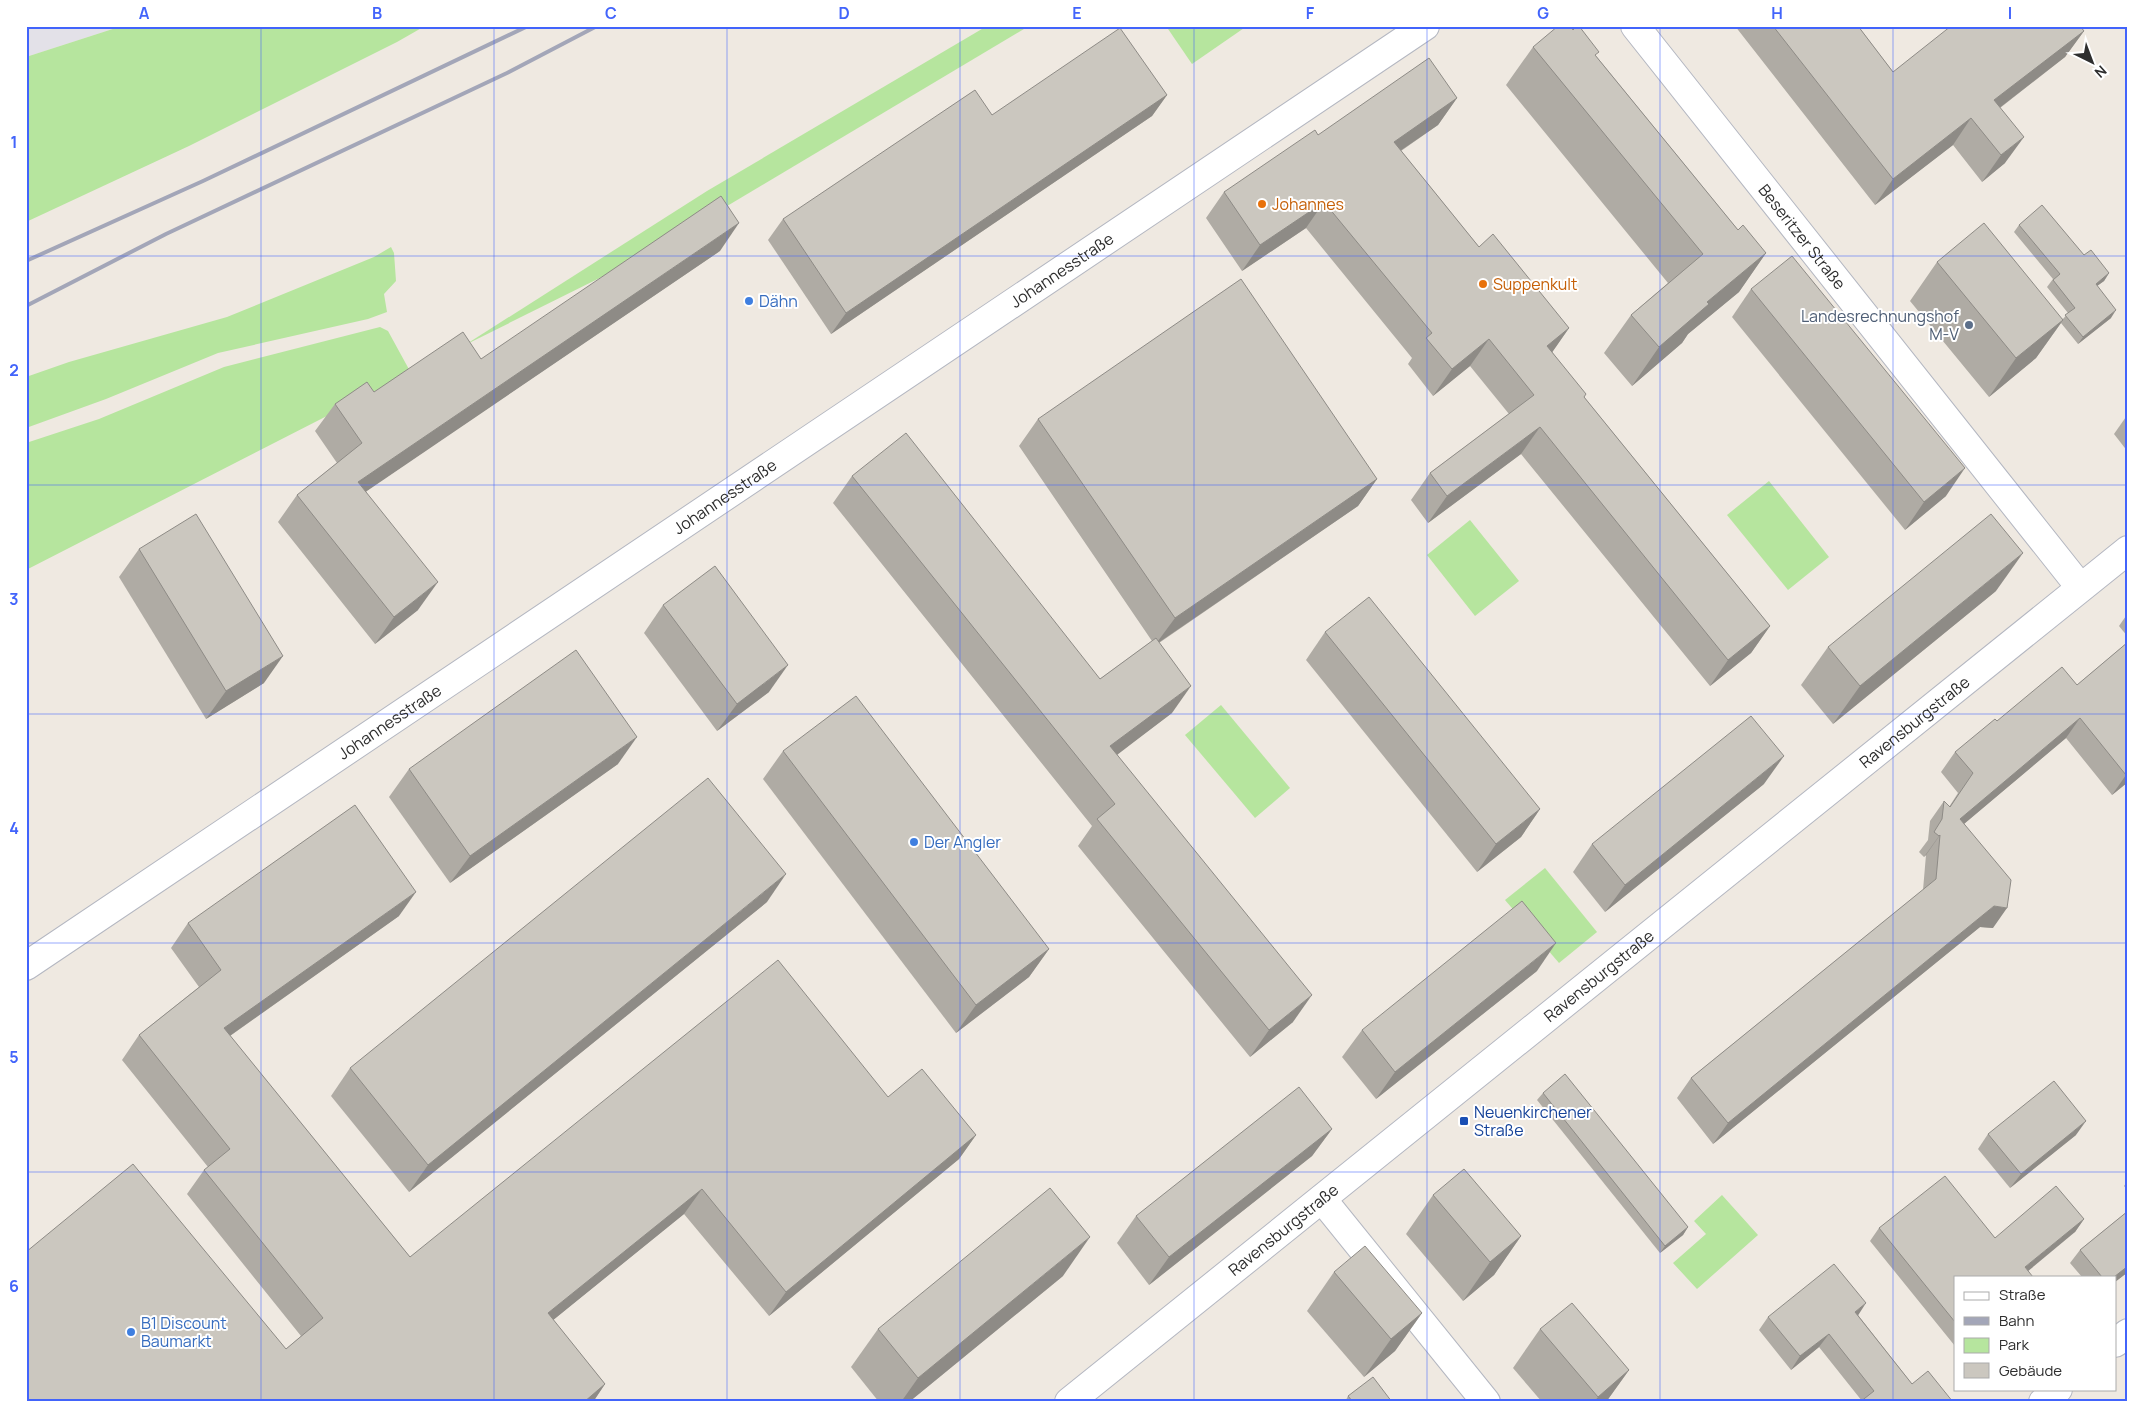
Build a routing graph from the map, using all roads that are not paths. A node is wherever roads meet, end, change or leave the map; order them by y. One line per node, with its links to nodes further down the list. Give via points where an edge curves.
1 (1425, 26): 5 (street, Johannesstraße)
2 (1635, 26): 4 (street, Beseritzer Straße)
3 (2128, 550): 4 (street, Ravensburgstraße)
4 (2080, 587): 6 (street, Ravensburgstraße)
5 (26, 966)
6 (1322, 1199): 10 (street, Ravensburgstraße); 11 (street)
7 (2128, 1334): 8 (street)
8 (2116, 1342)
9 (2057, 1390): 12 (street)
10 (1070, 1402)
11 (1486, 1402)
12 (2043, 1402)

